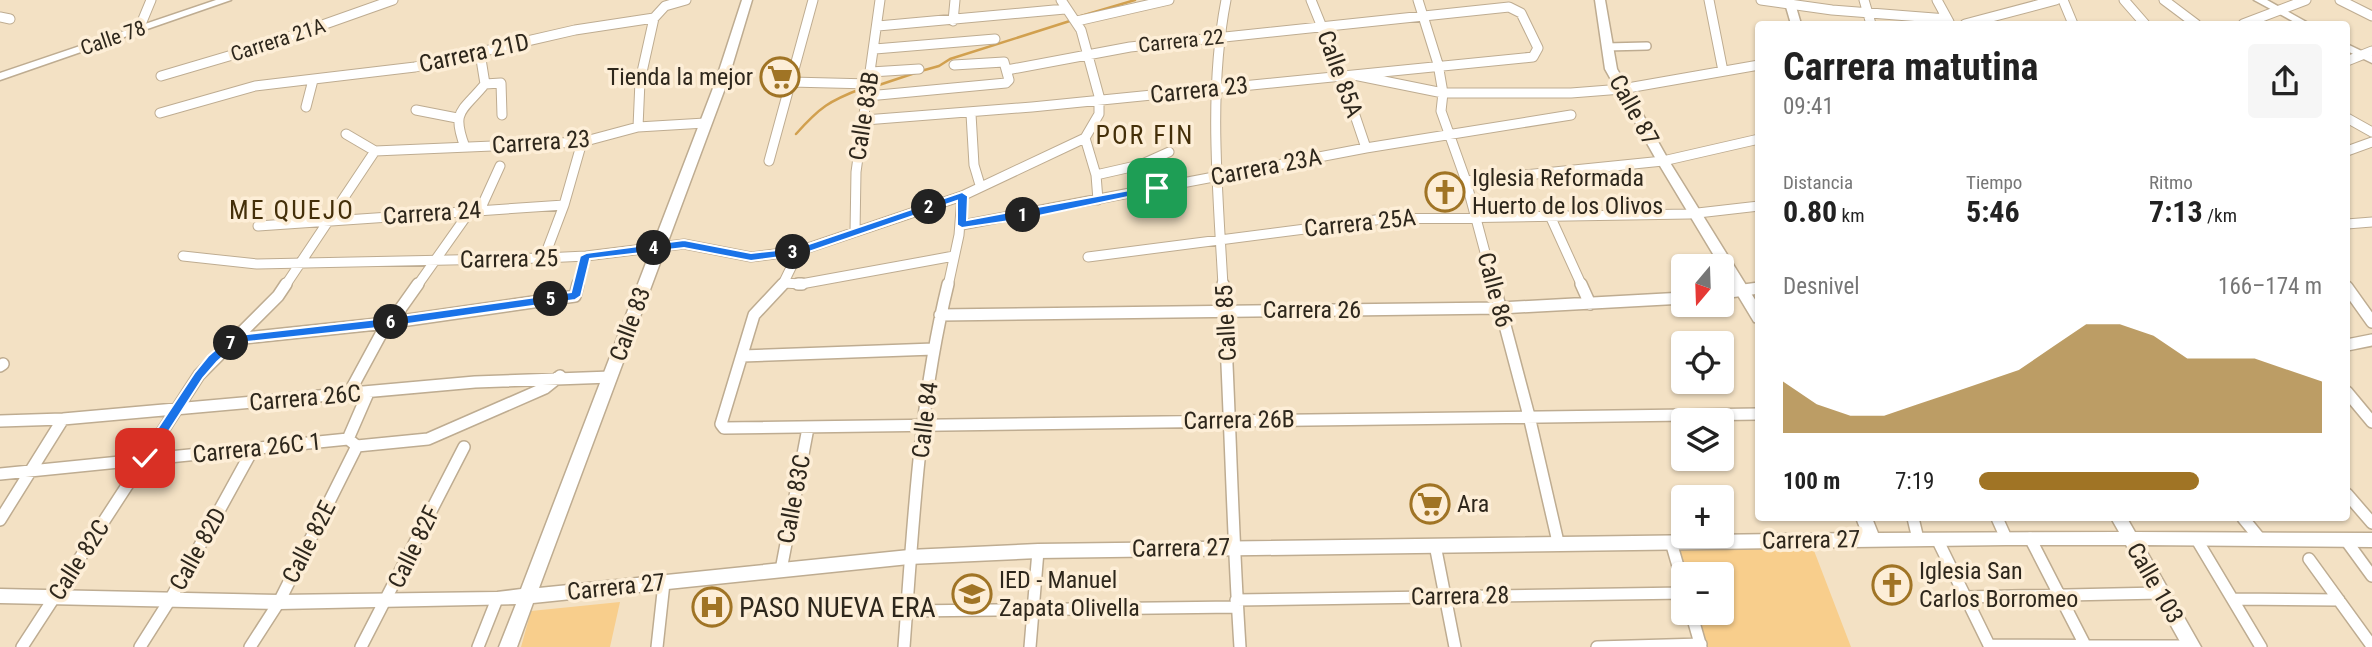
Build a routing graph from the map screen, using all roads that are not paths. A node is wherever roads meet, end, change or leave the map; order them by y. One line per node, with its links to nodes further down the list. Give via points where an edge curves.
1 (151, 0): 48 (street)
2 (226, 0): 48 (street, Calle 78)
3 (393, 0): 69 (street, Carrera 21A)
4 (686, 0): 32 (street, Carrera 21D, via 665,6)
5 (747, 0): 88 (street, Calle 83)
6 (813, 0): 72 (street)
7 (880, 0): 47 (street, Calle 83B)
8 (955, 0): 35 (street)
9 (1168, 0): 34 (street)
10 (1226, 0): 49 (street, Calle 85)
11 (1311, 0): 46 (street, Calle 85A)
12 (1418, 0): 29 (street, Calle 86)
13 (1600, 0): 53 (street, Calle 87)
14 (1709, 0): 66 (street)
15 (1761, 0): 25 (street)
16 (1864, 0): 28 (street)
17 (1937, 0): 39 (street)
18 (2056, 0): 40 (street)
19 (2063, 0): 41 (street)
20 (2124, 0): 42 (street)
21 (2164, 0): 43 (street)
22 (2259, 0): 27 (street)
23 (2306, 0): 27 (street)
24 (2340, 0): 30 (street)
25 (1789, 2): 28 (street); 36 (street)
26 (1063, 4): 34 (street); 35 (street)
27 (2277, 10): 44 (street); 45 (street)
28 (1868, 13): 37 (street); 38 (street)
29 (1423, 16): 46 (street, Carrera 22); 59 (street, Carrera 22, via 1509,7 1521,13 1538,48); 61 (street, Calle 86)
30 (2372, 16)
31 (0, 17): 33 (street)
32 (654, 18): 56 (street, Carrera 21D, via 575,30); 89 (street, via 640,81)
33 (10, 19)
34 (1076, 19): 57 (street)
35 (958, 20): 47 (street); 51 (street)
36 (1795, 21)
37 (1870, 21)
38 (1940, 21)
39 (1948, 21)
40 (1976, 21)
41 (2072, 21)
42 (2142, 21)
43 (2192, 21)
44 (2250, 21)
45 (2299, 21)
46 (1322, 25): 49 (street, Carrera 22); 68 (street, Calle 85A)
47 (878, 26): 55 (street, Calle 83B)
48 (139, 29): 70 (street, Calle 78)
49 (1219, 37): 57 (street, Carrera 22); 74 (street, Calle 85)
50 (995, 39): 51 (street)
51 (965, 42): 55 (street)
52 (1647, 46): 53 (street)
53 (1606, 47): 76 (street, Calle 87)
54 (2350, 48): 58 (street)
55 (875, 49): 67 (street, Calle 83B)
56 (480, 53): 71 (street, Carrera 21D); 73 (street)
57 (1090, 54): 65 (street, Carrera 22); 78 (street)
58 (2369, 55): 60 (street)
59 (1533, 57): 61 (street, Carrera 23)
60 (2350, 60)
61 (1438, 64): 68 (street, Carrera 23); 77 (street, Calle 86)
62 (954, 65): 65 (street, via 1002,61)
63 (1755, 66): 66 (street)
64 (919, 69): 67 (street)
65 (1007, 69): 75 (street, Carrera 22, via 1006,83)
66 (1723, 71): 76 (street)
67 (871, 72): 75 (street, Calle 83B)
68 (1345, 73): 74 (street, Carrera 23); 77 (street); 98 (street, Calle 85A)
69 (161, 76)
70 (0, 77)
71 (313, 80): 79 (street); 81 (street, Carrera 21D, via 255,86)
72 (791, 82): 75 (street); 102 (street)
73 (485, 84): 84 (street, via 501,83); 85 (street)
74 (1220, 88): 78 (street, Carrera 23); 106 (street, Calle 85)
75 (869, 89): 86 (street, Calle 83B)
76 (1622, 89): 77 (street); 103 (street, Calle 87)
77 (1443, 93): 91 (street, Calle 86, via 1441,111)
78 (1099, 101): 82 (street, Carrera 23); 93 (street, via 1101,111)
79 (306, 107)
80 (416, 110): 85 (street)
81 (160, 113)
82 (971, 114): 86 (street, Carrera 23); 108 (street)
83 (1571, 115): 91 (street, Carrera 23A)
84 (502, 116)
85 (457, 118): 97 (street)
86 (864, 120): 122 (street, Calle 83B, via 856,172)
87 (2350, 120): 90 (street)
88 (705, 123): 89 (street, Carrera 23); 124 (street, Calle 83)
89 (638, 127): 95 (street, Carrera 23)
90 (2372, 132)
91 (1450, 133): 98 (street, Carrera 23A); 107 (street, Calle 86)
92 (345, 134): 100 (street)
93 (1085, 138): 105 (street); 108 (street)
94 (1755, 140): 103 (street)
95 (582, 142): 97 (street, Carrera 23); 111 (street)
96 (2372, 142): 99 (street)
97 (465, 147): 100 (street, Carrera 23)
98 (1366, 148): 106 (street, Carrera 23A)
99 (2350, 150)
100 (375, 151): 117 (street, Calle 82C)
101 (1169, 152): 105 (street)
102 (769, 161)
103 (1663, 161): 107 (street); 114 (street, Calle 87)
104 (500, 166): 113 (street)
105 (1096, 174): 110 (street)
106 (1217, 176): 110 (street, Carrera 23A); 123 (street, Calle 85)
107 (1466, 181): 115 (street, Calle 86)
108 (980, 186): 109 (street)
109 (962, 196): 120 (street, Calle 84); 122 (street)
110 (1098, 200): 120 (street, Carrera 23A)
111 (564, 205): 113 (street, Carrera 24); 130 (street)
112 (1755, 206): 114 (street, Carrera 25A)
113 (475, 210): 117 (street, Carrera 24); 131 (street)
114 (1695, 214): 116 (street, Carrera 25A); 135 (street, Calle 87)
115 (1475, 216): 116 (street, Carrera 25A); 123 (street, Carrera 25A, via 1349,222); 140 (street, Calle 86)
116 (1551, 218): 139 (street)
117 (331, 219): 121 (street, Carrera 24); 132 (street, Calle 82C)
118 (2350, 224): 119 (street)
119 (2370, 224)
120 (962, 225): 128 (street, Calle 84)
121 (258, 226)
122 (855, 232): 125 (street)
123 (1222, 240): 129 (street, Carrera 25A); 141 (street, Calle 85)
124 (659, 248): 125 (street, Carrera 25, via 697,245 751,257); 127 (street, Carrera 25); 152 (street, Calle 83)
125 (799, 251): 133 (street)
126 (183, 256): 132 (street, Carrera 25, via 240,264)
127 (586, 256): 130 (street, Carrera 25); 144 (street, via 575,296)
128 (954, 256): 133 (street, via 801,284); 143 (street, Calle 84)
129 (1088, 257)
130 (544, 258): 131 (street, Carrera 25)
131 (438, 260): 132 (street, Carrera 25); 144 (street)
132 (302, 263): 146 (street, Calle 82C, via 278,296)
133 (784, 283): 150 (street, via 754,315)
134 (1755, 288): 135 (street)
135 (1743, 290): 136 (street); 142 (street, Calle 87)
136 (1734, 291)
137 (2350, 291): 145 (street)
138 (1671, 299): 139 (street, Carrera 26)
139 (1590, 304): 140 (street, Carrera 26)
140 (1500, 308): 141 (street, Carrera 26); 158 (street, Calle 86)
141 (1225, 310): 143 (street, Carrera 26); 160 (street, Calle 85)
142 (1755, 311)
143 (940, 315): 149 (street, Calle 84)
144 (392, 322): 146 (street); 154 (street)
145 (2372, 322)
146 (235, 339): 156 (street, Calle 82C, via 212,359)
147 (2372, 341): 148 (street)
148 (2350, 345)
149 (934, 349): 150 (street); 163 (street, Calle 84)
150 (742, 356): 164 (street, Carrera 26B, via 721,424 730,429)
151 (560, 376): 152 (street, Carrera 26C); 153 (street, Carrera 26C); 165 (street, Carrera 26C 1, via 545,388 428,439)
152 (611, 377): 204 (street, Calle 83)
153 (368, 393): 154 (street, Carrera 26C); 165 (street, Calle 82E)
154 (348, 395): 156 (street, Carrera 26C)
155 (2350, 396): 162 (street)
156 (177, 409): 159 (street, Carrera 26C); 168 (street, Calle 82C)
157 (1755, 414): 158 (street, Carrera 26B)
158 (1529, 416): 160 (street, Carrera 26B); 189 (street, Calle 86)
159 (63, 419): 161 (street, Carrera 26C); 169 (street)
160 (1231, 419): 163 (street, Carrera 26B); 193 (street, Calle 85)
161 (0, 421)
162 (2372, 422)
163 (923, 425): 164 (street, Carrera 26B); 195 (street, Calle 84)
164 (808, 428): 197 (street, Calle 83C)
165 (353, 442): 167 (street, Carrera 26C 1); 212 (street, Calle 82E)
166 (464, 447): 213 (street, Calle 82F)
167 (253, 449): 168 (street, Carrera 26C 1); 208 (street, Calle 82D)
168 (145, 458): 169 (street, Carrera 26C 1); 206 (street, Calle 82C)
169 (33, 470): 170 (street, Carrera 26C 1); 172 (street)
170 (0, 474)
171 (2350, 497): 178 (street)
172 (0, 520)
173 (1865, 521): 183 (street)
174 (1914, 521): 179 (street)
175 (1998, 521): 181 (street)
176 (2121, 521): 185 (street, Calle 103)
177 (2245, 521): 187 (street)
178 (2372, 523)
179 (1918, 538): 180 (street, Carrera 27); 183 (street, Carrera 27)
180 (1937, 538): 181 (street, Carrera 27); 207 (street)
181 (2006, 538): 182 (street, Carrera 27)
182 (2030, 538): 185 (street, Carrera 27); 202 (street)
183 (1873, 539): 188 (street, Carrera 27)
184 (2345, 539): 187 (street, Carrera 27); 191 (street, Carrera 27); 198 (street)
185 (2131, 540): 186 (street, Carrera 27); 201 (street, Calle 103)
186 (2197, 540): 187 (street, Carrera 27); 210 (street)
187 (2261, 540)
188 (1734, 541)
189 (1558, 542): 190 (street, Carrera 27); 192 (street, Carrera 27)
190 (1671, 542)
191 (2369, 543)
192 (1435, 545): 193 (street, Carrera 27); 205 (street)
193 (1233, 547): 194 (street, Carrera 27); 214 (street, Calle 85)
194 (1038, 551): 195 (street, Carrera 27); 215 (street)
195 (909, 557): 197 (street, Carrera 27); 216 (street, Calle 84)
196 (2309, 559): 211 (street)
197 (781, 570): 199 (street, Carrera 27)
198 (2372, 576)
199 (664, 583): 204 (street, Carrera 27); 230 (street)
200 (1671, 593): 205 (street, Carrera 28)
201 (2160, 593): 202 (street); 222 (street, Calle 103)
202 (2059, 594): 207 (street); 218 (street)
203 (0, 596): 206 (street, Carrera 27)
204 (528, 596): 209 (street, Carrera 27); 229 (street, Calle 83)
205 (1446, 596): 214 (street, Carrera 28); 234 (street)
206 (56, 597): 208 (street, Carrera 27); 224 (street, Calle 82C)
207 (1966, 597): 220 (street)
208 (171, 598): 212 (street, Carrera 27); 225 (street, Calle 82D)
209 (498, 599): 213 (street, Carrera 27); 228 (street)
210 (2233, 599): 211 (street); 236 (street)
211 (2339, 600): 223 (street)
212 (279, 602): 213 (street, Carrera 27); 226 (street, Calle 82E)
213 (386, 603): 227 (street, Calle 82F)
214 (1236, 603): 215 (street, Carrera 28); 233 (street, Calle 85)
215 (1034, 609): 216 (street, Carrera 28); 232 (street)
216 (907, 611): 231 (street, Calle 84)
217 (1695, 625): 219 (street)
218 (2085, 645): 221 (street); 222 (street)
219 (1701, 646): 235 (street)
220 (1990, 646): 221 (street)
221 (2062, 646)
222 (2192, 646)
223 (2372, 646)
224 (22, 647)
225 (141, 647)
226 (250, 647)
227 (361, 647)
228 (478, 647)
229 (508, 647)
230 (657, 647)
231 (904, 647)
232 (1030, 647)
233 (1240, 647)
234 (1455, 647)
235 (1597, 647)
236 (2261, 647)

